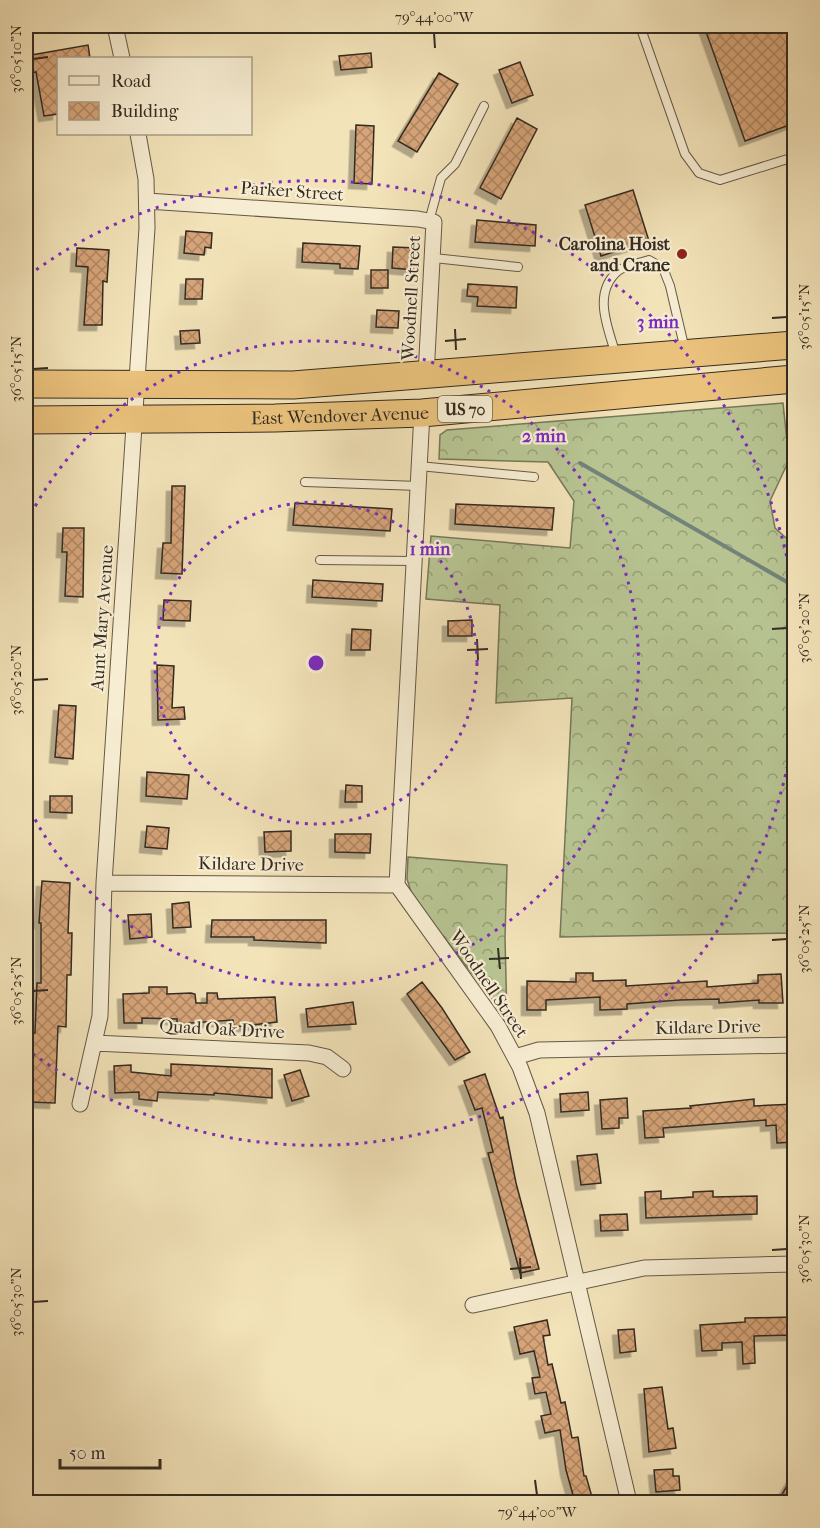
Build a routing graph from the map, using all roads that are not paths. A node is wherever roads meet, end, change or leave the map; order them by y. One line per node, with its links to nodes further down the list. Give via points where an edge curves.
1 (114, 26): 3 (street)
2 (640, 26): 6 (lane, via 685,154 699,173 720,180)
3 (122, 57)
4 (484, 106): 8 (lane, via 455,164 441,178)
5 (138, 135): 7 (street, Aunt Mary Avenue)
6 (795, 157)
7 (147, 201): 8 (street, Parker Street); 17 (street, Aunt Mary Avenue)
8 (432, 222): 9 (street, Woodnell Street)
9 (434, 258): 10 (lane); 14 (street, Woodnell Street)
10 (518, 267)
11 (795, 345): 12 (highway, East Wendover Avenue / US 70)
12 (686, 355): 13 (highway, East Wendover Avenue / US 70); 13 (lane, via 663,268 649,260 619,270 607,284 604,318)
13 (618, 361): 14 (highway, East Wendover Avenue / US 70)
14 (426, 376): 17 (highway, East Wendover Avenue / US 70, via 293,385)
15 (795, 379): 18 (highway, East Wendover Avenue / US 70)
16 (26, 384): 17 (highway, East Wendover Avenue / US 70)
17 (136, 384): 20 (street, Aunt Mary Avenue)
18 (422, 413): 20 (highway, East Wendover Avenue / US 70); 21 (street)
19 (26, 420): 20 (highway, East Wendover Avenue / US 70)
20 (134, 420): 27 (street, Aunt Mary Avenue)
21 (420, 466): 22 (lane); 24 (street)
22 (534, 477)
23 (305, 482): 24 (lane)
24 (418, 486): 26 (street)
25 (320, 560): 26 (lane)
26 (414, 561): 28 (street)
27 (105, 883): 28 (street, Kildare Drive); 29 (street, Aunt Mary Avenue, via 102,990)
28 (397, 885): 31 (street, Woodnell Street, via 498,1026)
29 (94, 1043): 32 (street, Quad Oak Drive, via 309,1053 327,1057); 33 (street, Aunt Mary Avenue)
30 (795, 1045): 31 (street, Kildare Drive, via 539,1050)
31 (515, 1057): 35 (street, Woodnell Street, via 537,1113)
32 (343, 1069)
33 (80, 1104)
34 (795, 1264): 35 (street, via 644,1268)
35 (576, 1281): 36 (street); 37 (street, Woodnell Street)
36 (473, 1305)
37 (629, 1503)

